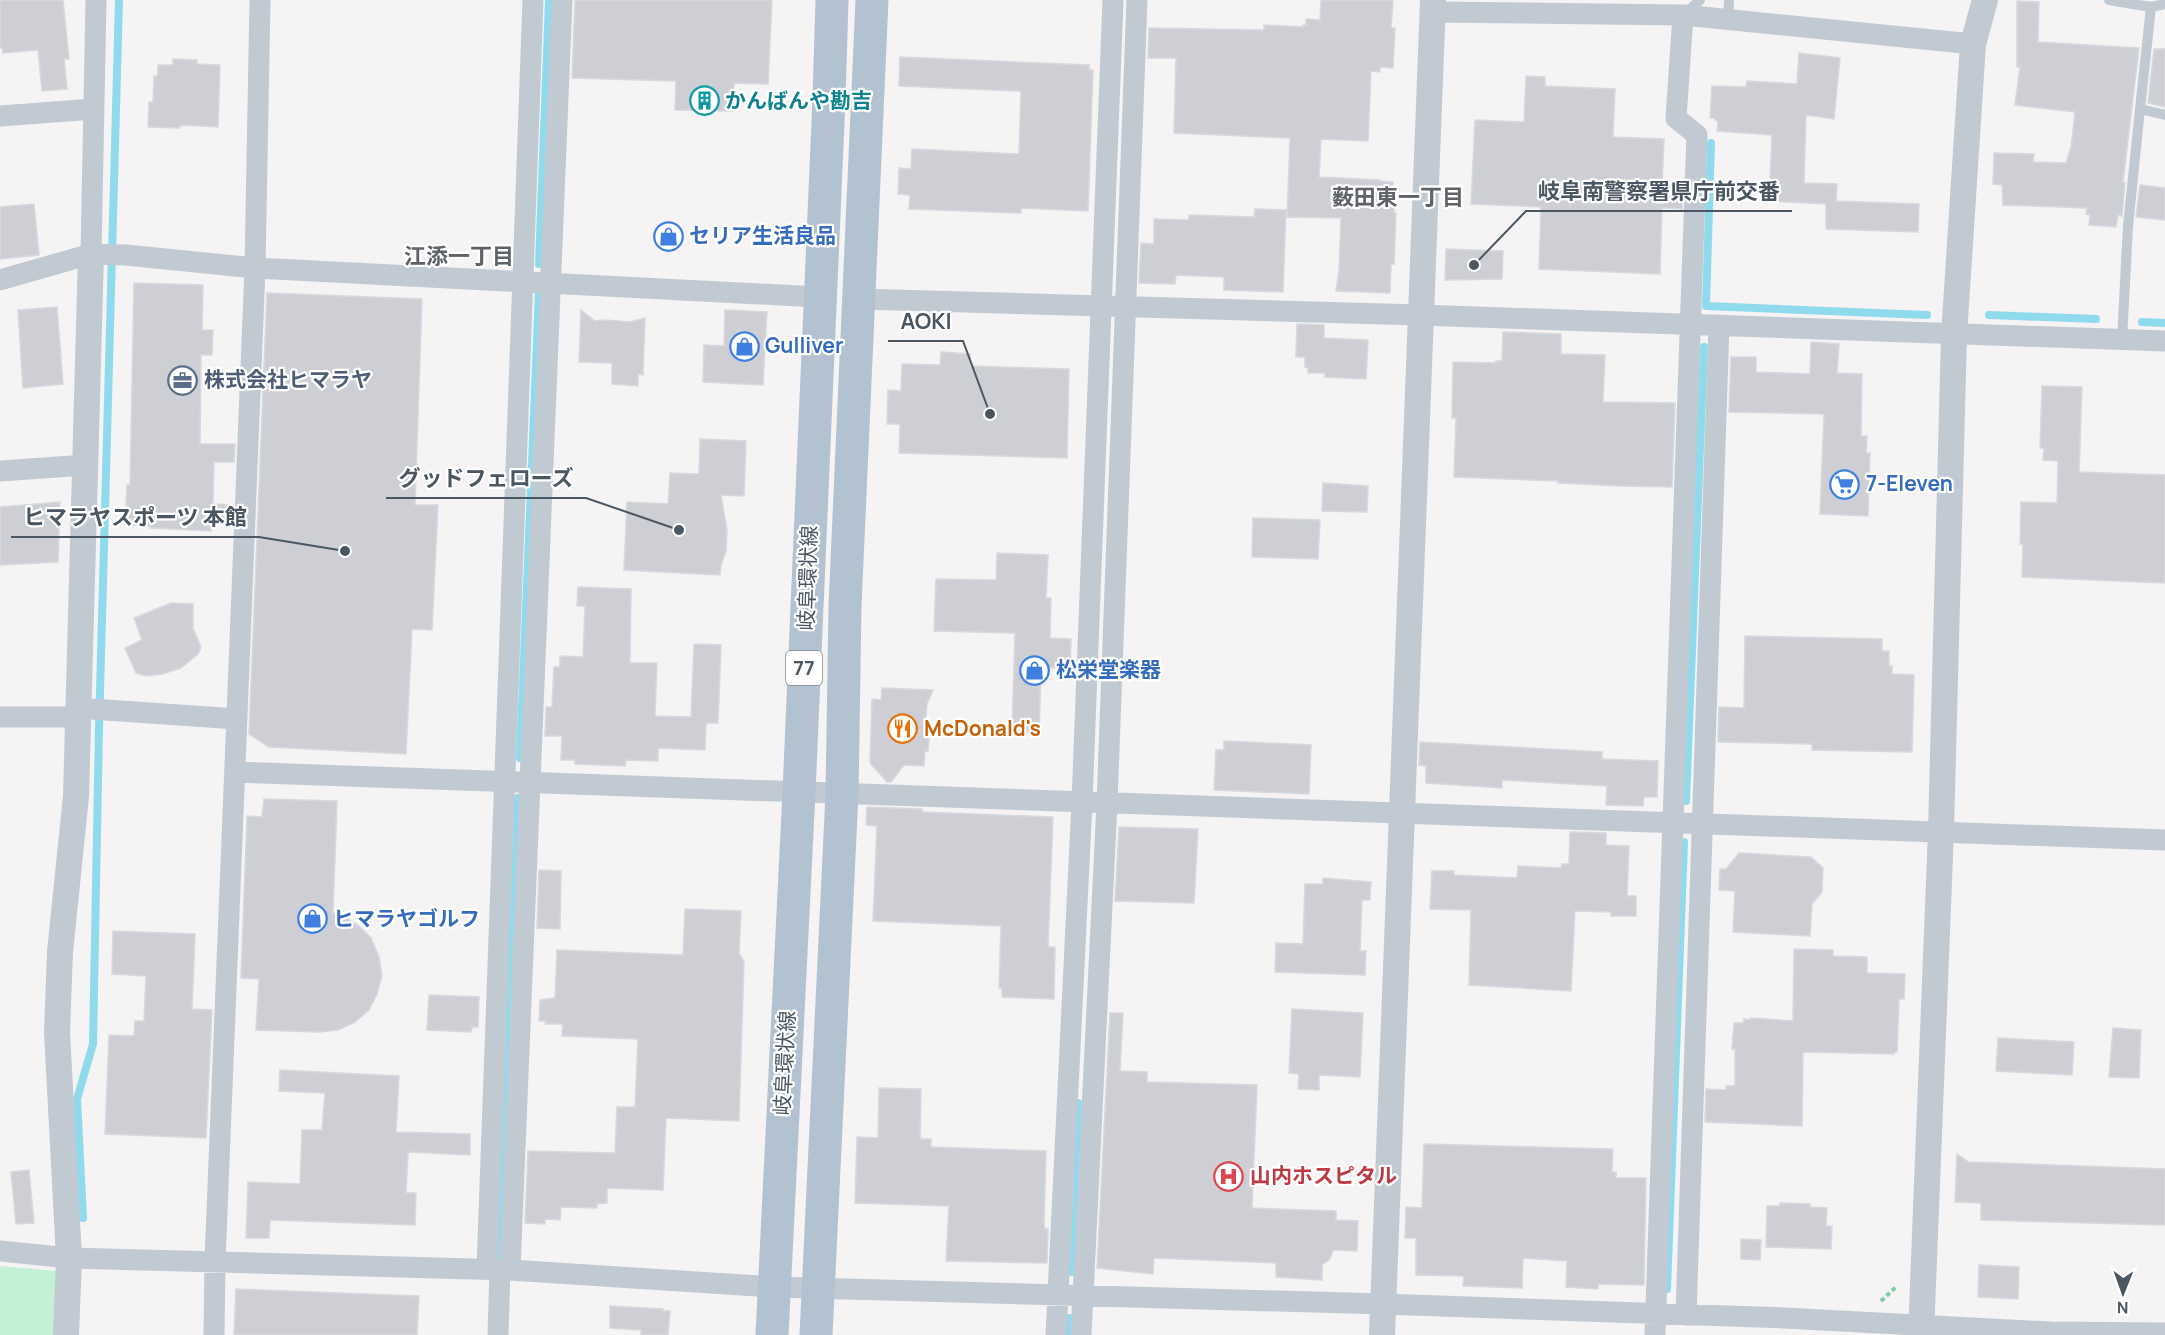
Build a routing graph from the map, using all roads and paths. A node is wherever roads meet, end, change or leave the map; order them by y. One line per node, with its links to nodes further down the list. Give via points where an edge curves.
1 (96, 0): 18 (street)
2 (260, 0): 23 (street)
3 (533, 0): 25 (street)
4 (562, 0): 26 (street)
5 (832, 0): 27 (main road, 岐阜環状線 / 77)
6 (872, 0): 28 (main road, 岐阜環状線 / 77)
7 (1113, 0): 29 (street)
8 (1137, 0): 30 (street)
9 (1700, 0): 16 (lane)
10 (1985, 0): 17 (street)
11 (2109, 0): 14 (lane)
12 (2165, 4): 14 (lane)
13 (1433, 6): 16 (street); 31 (street)
14 (2151, 6): 19 (lane)
15 (1729, 9): 16 (street); 17 (street)
16 (1683, 15): 32 (street, via 1676,118 1697,135)
17 (1973, 44): 34 (street)
18 (94, 109): 20 (street); 22 (street)
19 (2140, 109): 21 (lane); 35 (lane)
20 (0, 116)
21 (2165, 116)
22 (96, 255): 23 (street); 24 (street); 37 (street)
23 (255, 268): 25 (street); 41 (street)
24 (0, 280)
25 (523, 282): 26 (street); 43 (street)
26 (550, 283): 27 (street); 44 (street)
27 (819, 297): 45 (main road, 岐阜環状線 / 77)
28 (860, 299): 29 (street); 46 (main road, 岐阜環状線 / 77, via 845,606)
29 (1103, 306): 30 (street); 47 (street)
30 (1127, 307): 31 (street); 48 (street)
31 (1420, 315): 32 (street); 49 (street)
32 (1691, 324): 33 (street); 50 (street)
33 (1719, 325): 34 (street); 51 (street)
34 (1954, 335): 35 (street); 52 (street)
35 (2122, 340): 36 (street)
36 (2165, 341)
37 (86, 465): 38 (street); 39 (street)
38 (0, 471)
39 (81, 712): 40 (street); 41 (street); 55 (street, via 57,1032)
40 (0, 717)
41 (237, 719): 42 (street)
42 (235, 772): 43 (street); 56 (street)
43 (505, 782): 44 (street); 57 (street)
44 (530, 783): 45 (street); 57 (street)
45 (799, 792): 46 (street); 59 (main road, 岐阜環状線 / 77)
46 (842, 794): 47 (street); 60 (main road, 岐阜環状線 / 77)
47 (1082, 802): 48 (street); 61 (street)
48 (1107, 803): 49 (street); 62 (street)
49 (1402, 813): 50 (street); 64 (street)
50 (1674, 822): 51 (street); 66 (street)
51 (1702, 823): 52 (street); 65 (street)
52 (1941, 831): 53 (street); 68 (street)
53 (2165, 840)
54 (0, 1251): 55 (street)
55 (69, 1258): 56 (street); 71 (street)
56 (215, 1261): 57 (street); 72 (street)
57 (499, 1270): 59 (street); 73 (street)
58 (1898, 1280): 63 (path, via 1897,1287)
59 (774, 1287): 60 (street); 74 (main road, 岐阜環状線 / 77)
60 (817, 1288): 61 (street); 75 (main road, 岐阜環状線 / 77)
61 (1057, 1295): 62 (street); 76 (street)
62 (1083, 1296): 64 (street); 77 (street)
63 (1877, 1303)
64 (1383, 1304): 66 (street); 78 (street)
65 (1686, 1315): 66 (street); 67 (street)
66 (1655, 1325)
67 (1784, 1326): 68 (street)
68 (1921, 1329): 69 (street)
69 (2050, 1333): 70 (street)
70 (2165, 1333)
71 (66, 1335)
72 (214, 1335)
73 (498, 1335)
74 (772, 1335)
75 (816, 1335)
76 (1056, 1335)
77 (1081, 1335)
78 (1382, 1335)

